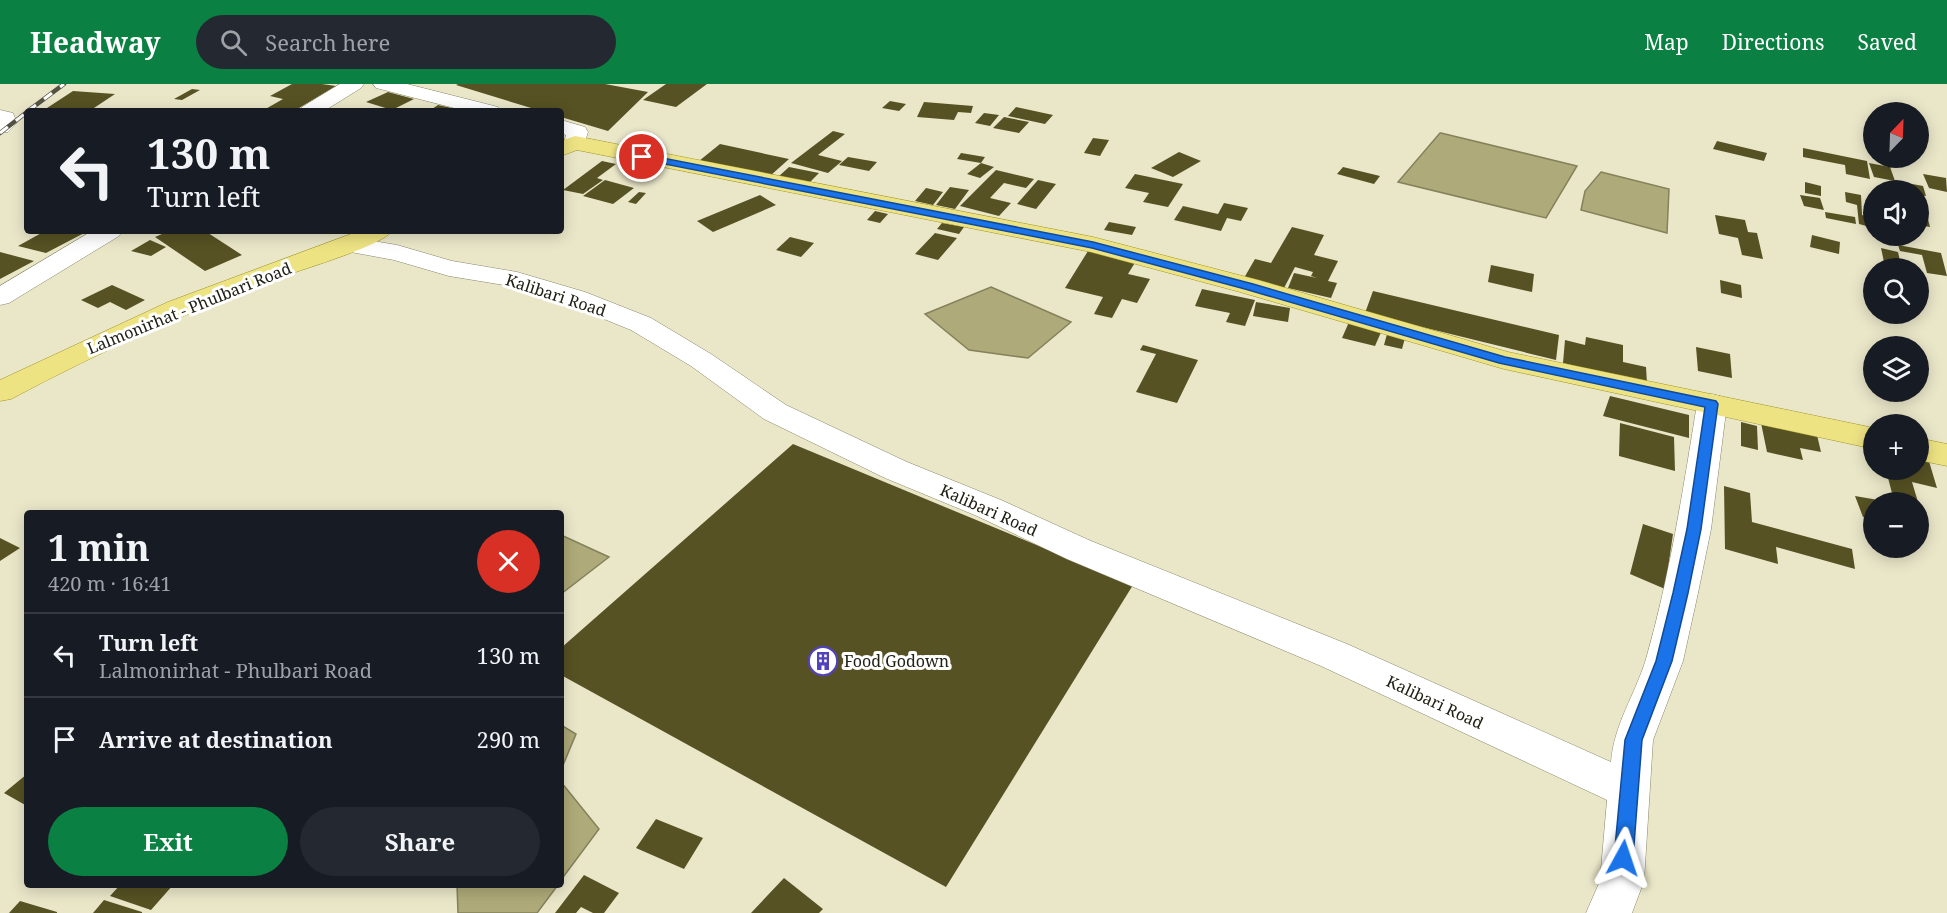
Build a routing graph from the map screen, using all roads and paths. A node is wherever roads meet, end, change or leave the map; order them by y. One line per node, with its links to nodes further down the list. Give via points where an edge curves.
1 (354, 84): 3 (street)
2 (383, 84): 4 (street)
3 (314, 108)
4 (479, 108)
5 (0, 116): 6 (street, via 6,117 6,123)
6 (0, 127)
7 (566, 140): 13 (main road, via 1093,245 1504,360)
8 (105, 234): 11 (street)
9 (374, 234): 10 (main road, Lalmonirhat - Phulbari Road)
10 (349, 245): 12 (main road, Lalmonirhat - Phulbari Road, via 237,284 128,329); 17 (street, Kalibari Road, via 508,279 576,298 641,324 701,360 774,412 896,470 1334,655)
11 (0, 297)
12 (0, 392)
13 (1712, 404): 14 (main road); 17 (street, via 1692,540 1664,661 1633,740)
14 (1863, 437)
15 (1929, 451): 16 (main road)
16 (1947, 455)
17 (1629, 790): 18 (street, via 1622,881)
18 (1610, 913)

